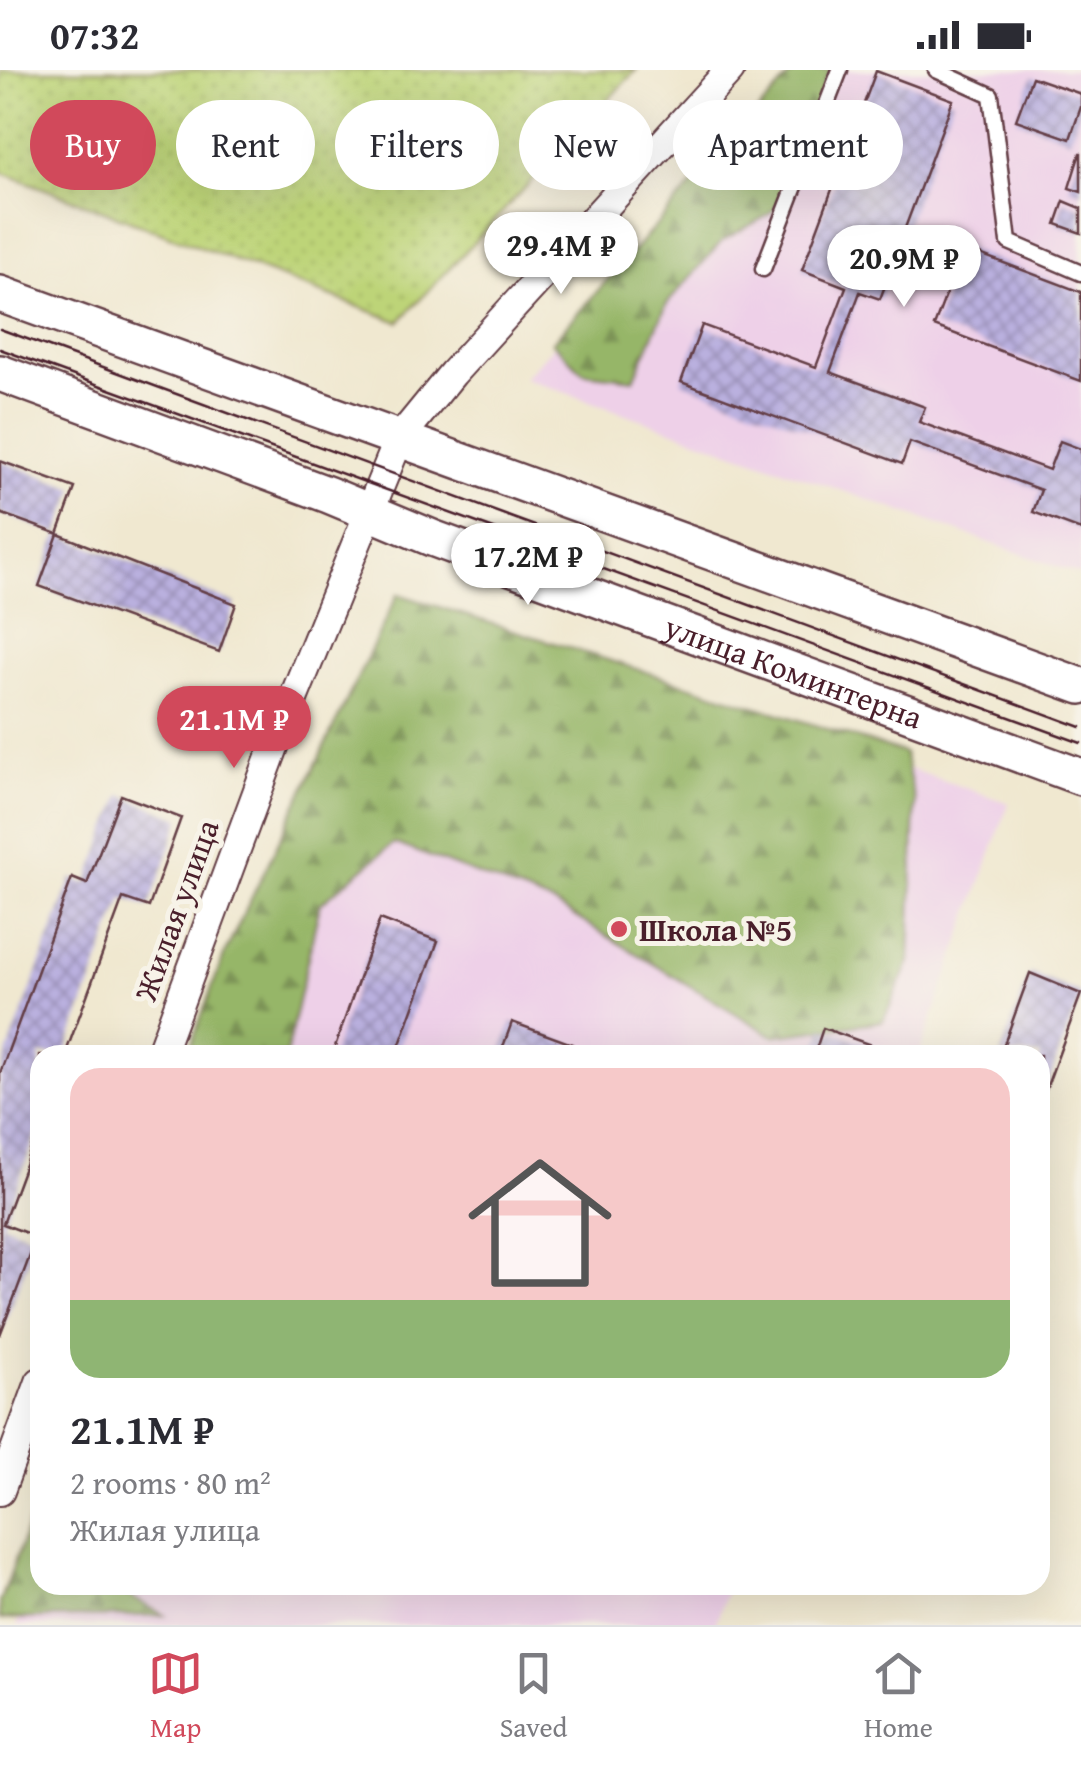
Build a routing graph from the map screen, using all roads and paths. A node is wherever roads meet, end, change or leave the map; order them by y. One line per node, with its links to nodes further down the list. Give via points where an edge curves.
1 (730, 70): 8 (street, Жилая улица)
2 (840, 70): 4 (lane)
3 (936, 70): 5 (lane, via 990,94 1009,242)
4 (762, 270)
5 (1081, 273)
6 (0, 294): 8 (street)
7 (0, 373): 9 (street, улица Коминтерна)
8 (399, 439): 9 (street, Жилая улица); 10 (street)
9 (370, 512): 11 (street, улица Коминтерна); 12 (street, Жилая улица)
10 (1081, 686)
11 (1081, 777)
12 (164, 1045)
13 (30, 1409): 14 (street)
14 (0, 1491)

